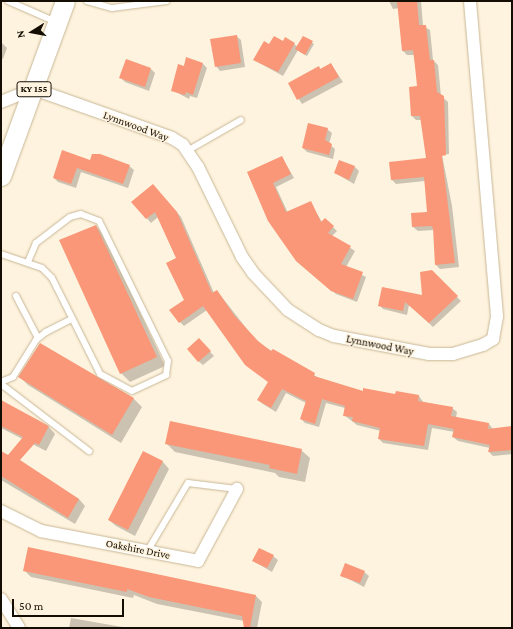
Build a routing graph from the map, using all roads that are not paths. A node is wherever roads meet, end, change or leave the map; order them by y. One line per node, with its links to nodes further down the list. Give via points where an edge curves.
1 (8, 1): 6 (lane)
2 (65, 1): 6 (main road, KY 155)
3 (87, 1): 4 (lane, via 112,8)
4 (167, 1)
5 (470, 1): 10 (street, Lynnwood Way, via 496,316 493,339 483,345 453,354 429,354 334,336 301,320 278,302 242,257 198,167)
6 (58, 23): 7 (main road, KY 155)
7 (34, 89): 8 (street); 10 (street, Lynnwood Way, via 172,138); 11 (main road, KY 155)
8 (1, 102)
9 (241, 120): 10 (lane)
10 (187, 150)
11 (1, 176)
12 (1, 254): 13 (lane)
13 (28, 262): 15 (lane, via 42,268 52,278); 15 (lane, via 36,243 70,217 81,214 99,220 168,361 166,375 132,391 100,374)
14 (16, 296): 16 (lane)
15 (72, 319): 16 (lane)
16 (38, 338): 17 (lane, via 13,377)
17 (1, 383): 18 (lane)
18 (89, 451)
19 (237, 489): 21 (lane, via 188,483); 21 (street, Oakshire Drive, via 198,560)
20 (1, 511): 21 (street, Oakshire Drive, via 41,531)
21 (148, 550)
22 (1, 599): 23 (street)
23 (20, 628)

